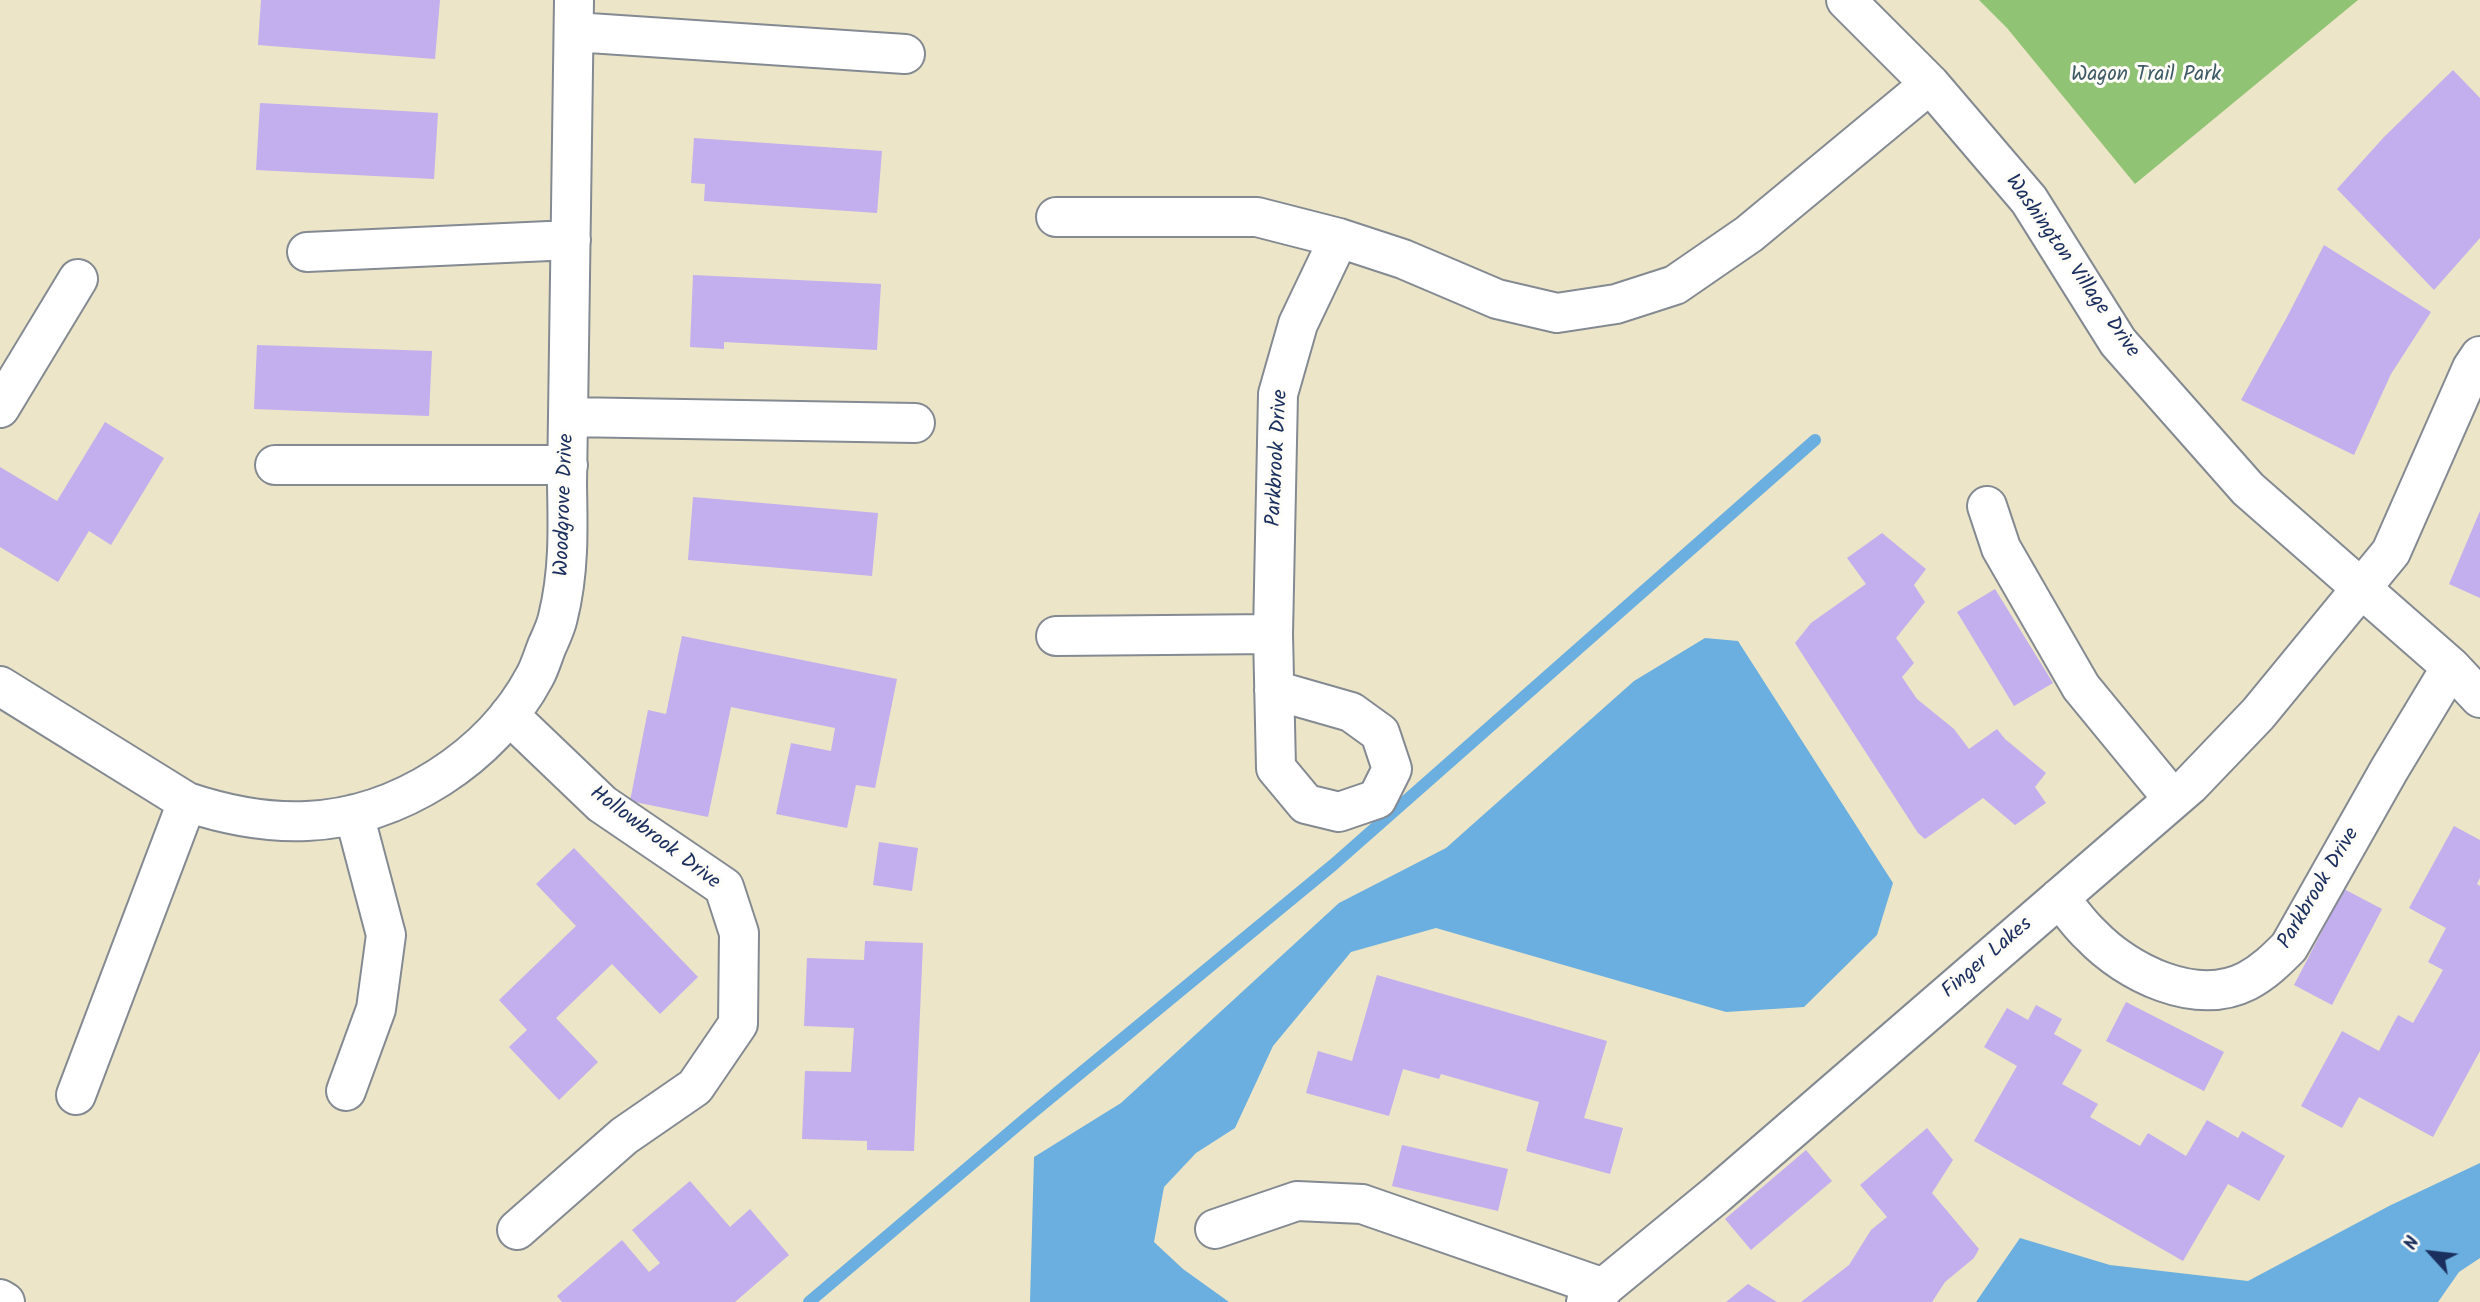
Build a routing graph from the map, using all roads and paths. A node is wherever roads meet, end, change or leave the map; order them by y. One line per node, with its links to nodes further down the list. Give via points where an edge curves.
1 (1846, 0): 4 (street, Washington Village Drive)
2 (574, 16): 3 (street); 7 (street, Woodgrove Drive)
3 (905, 54)
4 (1930, 84): 6 (street, via 1748,233 1675,285 1616,304 1557,313 1497,299 1404,259); 17 (street, Washington Village Drive, via 2029,200 2119,342 2248,489)
5 (1056, 217): 6 (street, via 1257,217)
6 (1339, 238): 18 (street, Parkbrook Drive, via 1297,324 1278,394)
7 (571, 240): 8 (street); 12 (street, Woodgrove Drive)
8 (307, 252)
9 (78, 279): 11 (street)
10 (2480, 356): 17 (street, Finger Lakes, via 2391,552)
11 (0, 408)
12 (569, 417): 13 (street); 15 (street, Woodgrove Drive)
13 (915, 423)
14 (275, 465): 15 (street)
15 (568, 465): 24 (street, Woodgrove Drive, via 568,558 558,618 535,676)
16 (1987, 506): 25 (street, via 2001,548 2081,687)
17 (2361, 587): 20 (street, Washington Village Drive); 25 (street, Finger Lakes, via 2258,715)
18 (1273, 634): 19 (street); 22 (street, Parkbrook Drive)
19 (1056, 636)
20 (2451, 667): 23 (street, Washington Village Drive); 28 (street, Parkbrook Drive, via 2289,947 2270,967 2245,982 2189,990 2158,980 2122,961 2092,937)
21 (0, 686): 26 (street, Woodgrove Drive)
22 (1274, 690)
23 (2480, 698)
24 (509, 715): 27 (street, Woodgrove Drive, via 477,749 440,777 398,799); 32 (street, Hollowbrook Drive, via 602,804 724,887 738,933 738,1024 695,1087 624,1136)
25 (2173, 799): 28 (street, Finger Lakes)
26 (187, 802): 27 (street, Woodgrove Drive, via 262,820 309,821); 30 (street)
27 (354, 814): 29 (street, via 386,935 376,1009)
28 (2059, 898): 33 (street, Finger Lakes)
29 (346, 1091)
30 (76, 1095)
31 (1215, 1229): 33 (street, via 1297,1201 1362,1204)
32 (517, 1230)
33 (1595, 1295)
34 (0, 1299): 35 (street)
35 (5, 1302)

